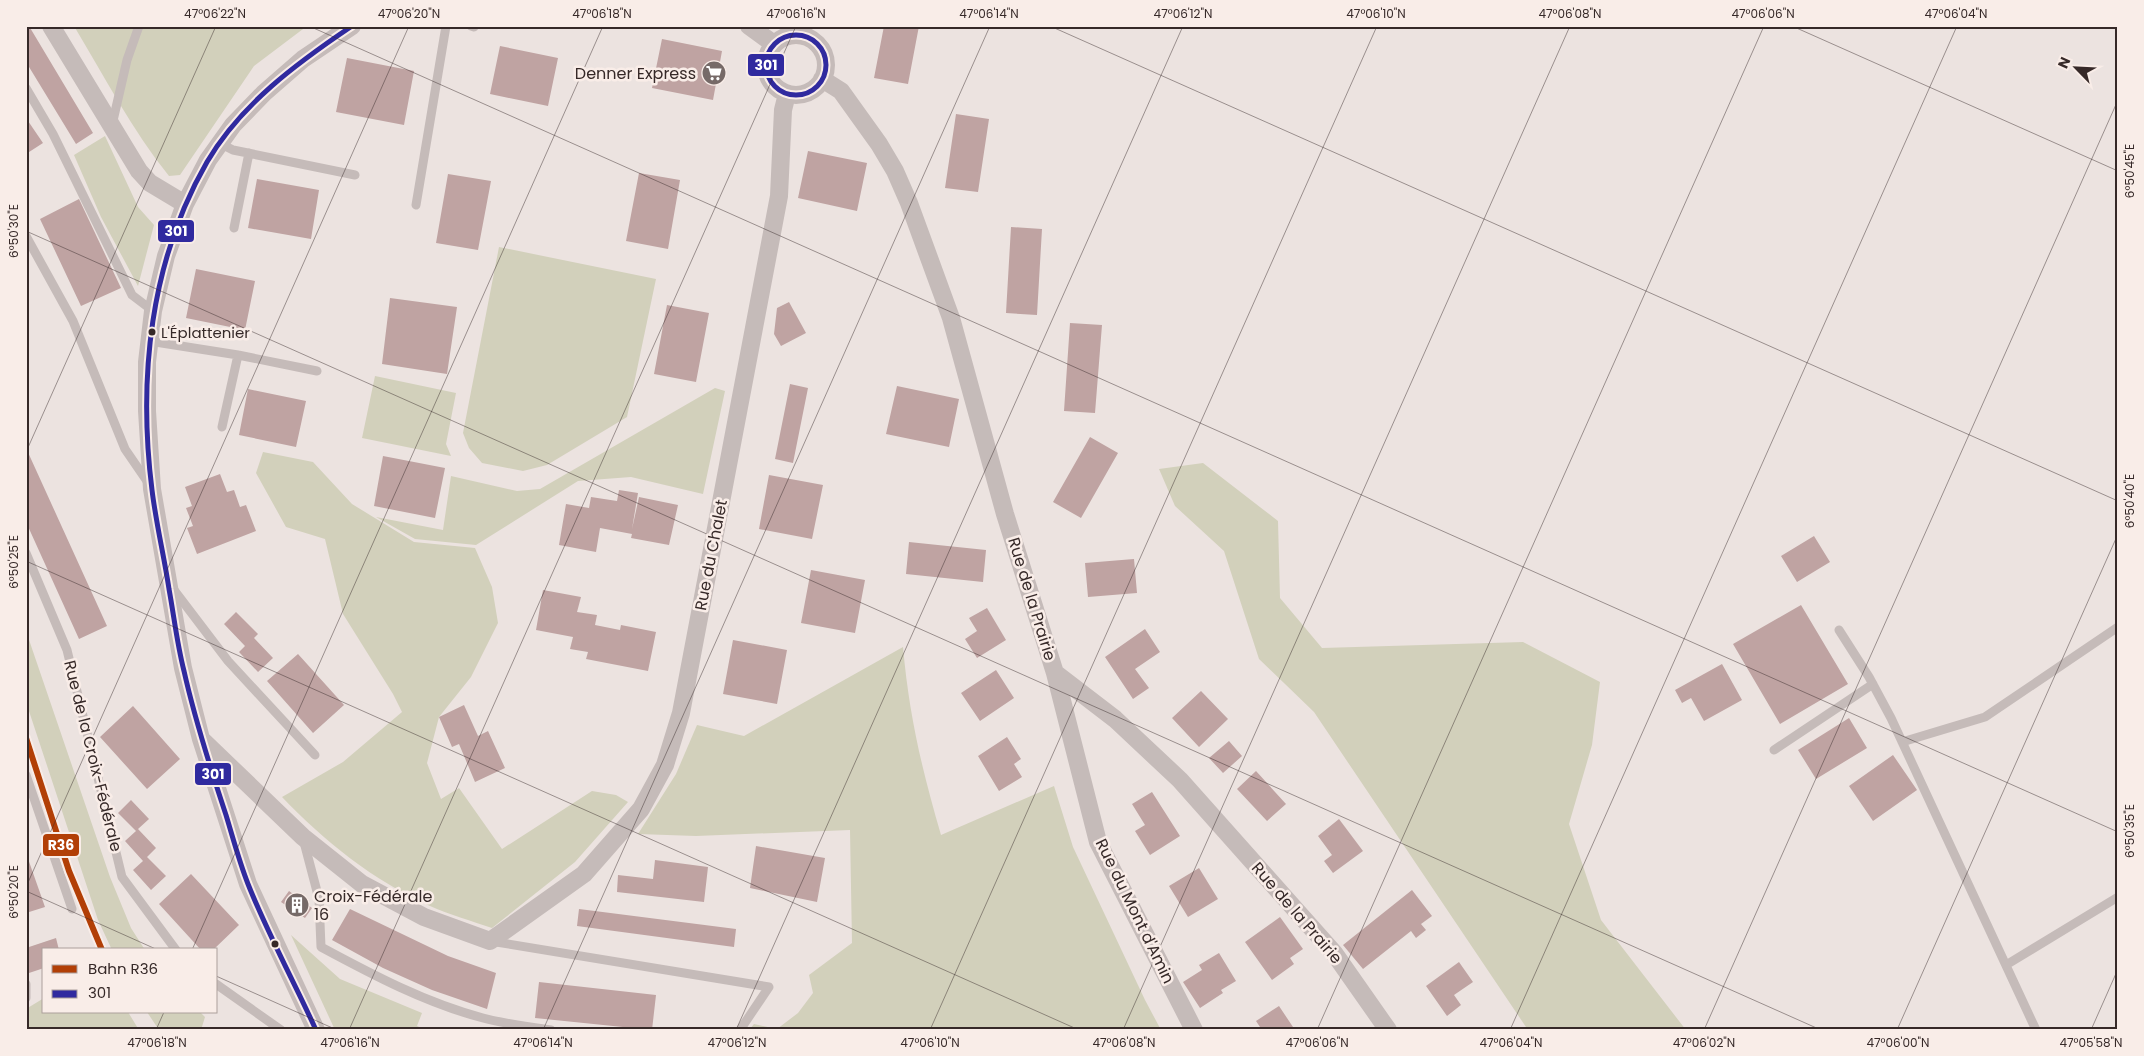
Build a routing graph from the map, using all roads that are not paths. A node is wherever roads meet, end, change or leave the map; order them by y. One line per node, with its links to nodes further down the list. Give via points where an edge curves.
1 (50, 26): 10 (street)
2 (138, 26): 10 (lane)
3 (352, 26): 11 (street, via 303,59 270,87)
4 (446, 26): 15 (lane)
5 (749, 26): 6 (street)
6 (774, 44): 7 (street, via 781,38 799,35 815,42 825,56); 9 (street, via 768,52 766,72 770,81)
7 (822, 79): 9 (street, via 807,93); 28 (street, Rue de la Prairie, via 841,91 879,144 908,203 951,318 1005,514)
8 (26, 88): 18 (lane, via 53,134 132,295)
9 (787, 94): 38 (street, Rue du Chalet, via 783,110 778,196 681,714 665,765 641,809 584,874)
10 (112, 126): 14 (street, via 150,183)
11 (219, 143): 12 (lane); 14 (street)
12 (249, 153): 13 (lane); 16 (lane)
13 (355, 175)
14 (185, 204): 18 (street, via 166,256)
15 (416, 205)
16 (234, 228)
17 (26, 236): 23 (lane, via 73,321 125,449)
18 (153, 311): 19 (street)
19 (149, 341): 20 (lane); 23 (street, via 147,411)
20 (238, 355): 21 (lane); 22 (lane)
21 (317, 371)
22 (222, 427)
23 (152, 489): 25 (street)
24 (26, 553): 39 (lane, Rue de la Croix-Fédérale, via 68,650 122,877)
25 (168, 582): 30 (street, via 183,668); 33 (lane, via 228,661)
26 (2118, 627): 31 (lane, via 1986,717)
27 (1840, 630): 29 (lane)
28 (1055, 674): 48 (street, Rue du Mont d'Amin, via 1098,842); 49 (street, Rue de la Prairie, via 1115,719 1180,780 1334,953)
29 (1873, 684): 31 (lane); 32 (lane)
30 (201, 739): 35 (street); 45 (street, via 248,884)
31 (1902, 742): 40 (lane)
32 (1774, 750)
33 (315, 755)
34 (26, 775): 37 (lane)
35 (303, 836): 38 (street, via 362,884 424,918); 46 (lane, via 319,899 321,947 428,1000 483,1018)
36 (2118, 897): 40 (lane)
37 (72, 910)
38 (490, 941): 47 (lane, via 769,987)
39 (175, 948)
40 (2006, 965): 50 (lane)
41 (26, 984): 43 (lane)
42 (218, 985): 44 (lane)
43 (26, 998)
44 (281, 1030)
45 (316, 1030)
46 (551, 1030)
47 (740, 1030)
48 (1194, 1030)
49 (1388, 1030)
50 (2036, 1030)

